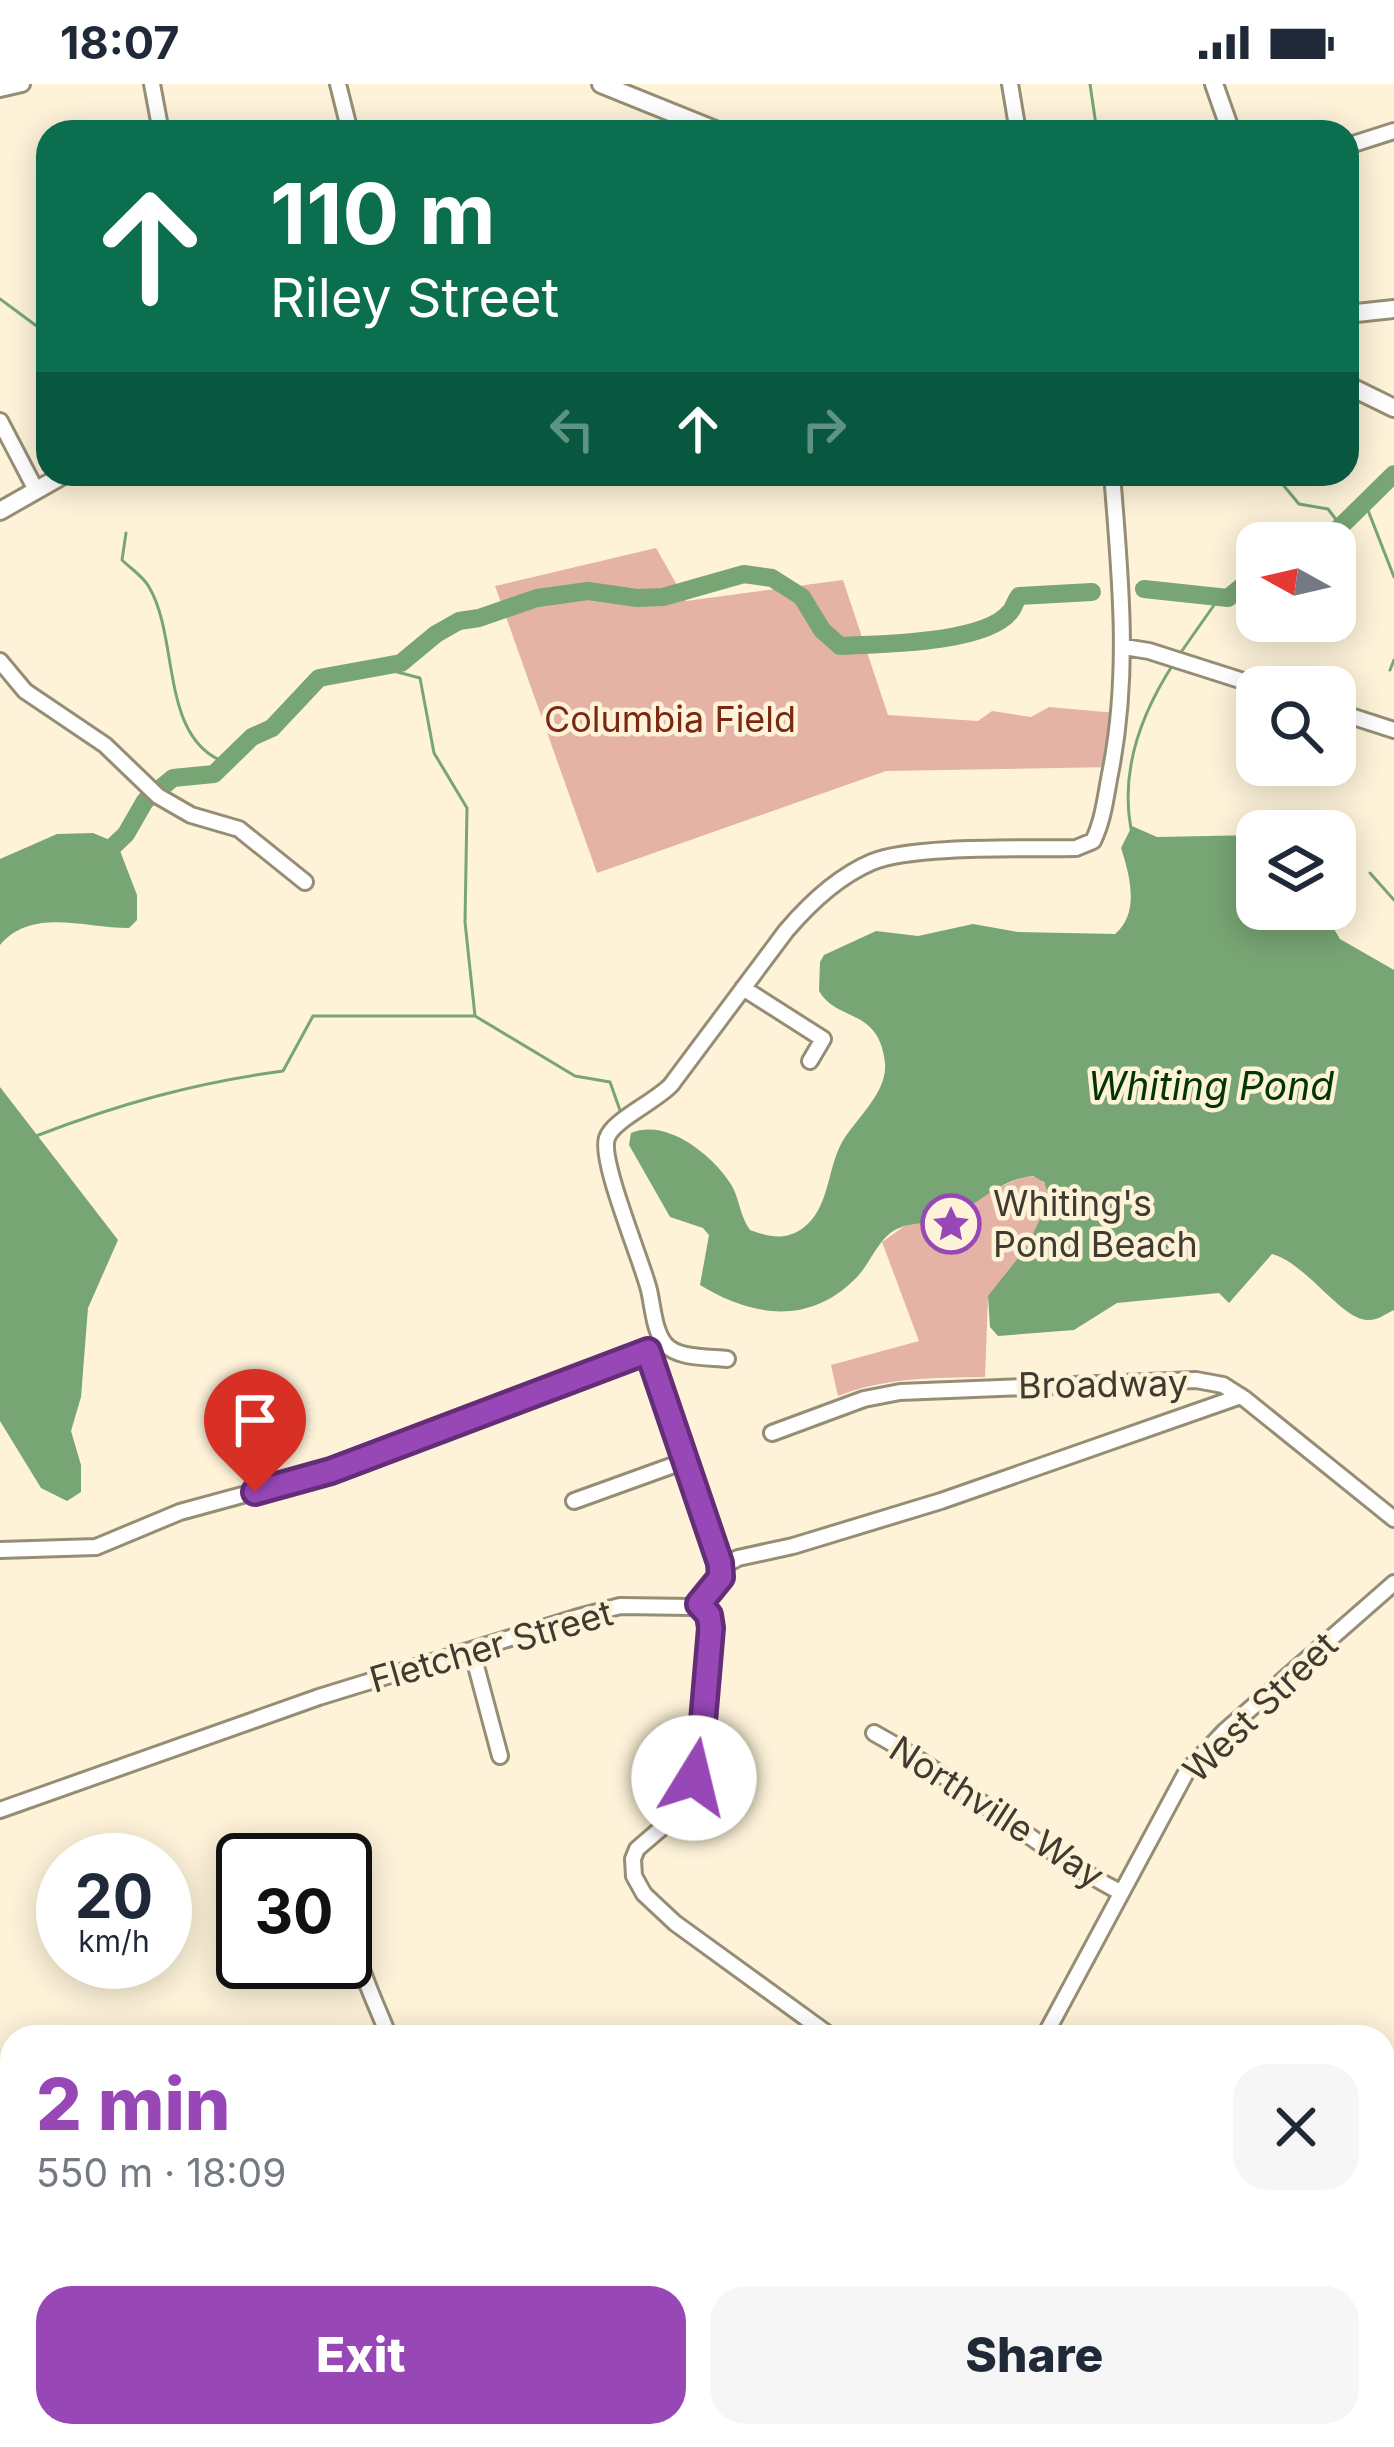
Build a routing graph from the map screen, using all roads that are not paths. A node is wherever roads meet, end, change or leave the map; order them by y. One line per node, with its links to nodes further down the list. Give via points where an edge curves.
1 (22, 84): 7 (street)
2 (152, 84): 8 (street)
3 (338, 84): 9 (street)
4 (601, 84): 10 (main road)
5 (1010, 84): 11 (street)
6 (1214, 84): 12 (main road)
7 (0, 89)
8 (159, 120)
9 (347, 120)
10 (690, 120)
11 (1016, 120)
12 (1228, 120)
13 (1394, 131): 14 (street)
14 (1359, 142)
15 (1394, 309): 16 (main road)
16 (1359, 313)
17 (1359, 392): 18 (main road)
18 (1394, 408)
19 (0, 421): 22 (street)
20 (43, 486): 22 (main road)
21 (1113, 486): 24 (street)
22 (36, 490): 23 (main road)
23 (0, 511)
24 (1124, 647): 26 (street); 30 (street, via 1114,751 1093,841 872,862 805,909)
25 (0, 661): 29 (street, via 25,691 105,745 156,793 191,815 239,829)
26 (1236, 679)
27 (1356, 718): 28 (street)
28 (1394, 730)
29 (305, 882)
30 (742, 988): 31 (street, via 823,1040); 32 (street, via 671,1085 606,1140)
31 (810, 1061)
32 (662, 1341): 33 (street); 34 (street, via 679,1353)
33 (648, 1351): 37 (street); 40 (street, via 331,1471 179,1512 96,1546)
34 (728, 1359)
35 (1240, 1396): 36 (street, Broadway, via 1196,1380 920,1390 864,1399); 39 (street, Broadway); 41 (street, via 940,1501 738,1558)
36 (772, 1433)
37 (686, 1461): 38 (street); 41 (street)
38 (574, 1501)
39 (1394, 1519)
40 (0, 1550)
41 (721, 1577): 43 (street)
42 (1394, 1583): 48 (street, West Street, via 1198,1757)
43 (699, 1604): 44 (street, Fletcher Street, via 620,1606); 51 (street, via 711,1628 694,1778 672,1819 637,1849 639,1886 663,1913)
44 (472, 1651): 46 (street); 47 (street, Fletcher Street)
45 (874, 1732): 48 (street, Northville Way)
46 (500, 1756)
47 (0, 1810)
48 (1120, 1892): 52 (street, West Street)
49 (371, 1989): 50 (street)
50 (385, 2025)
51 (816, 2025)
52 (1050, 2025)

